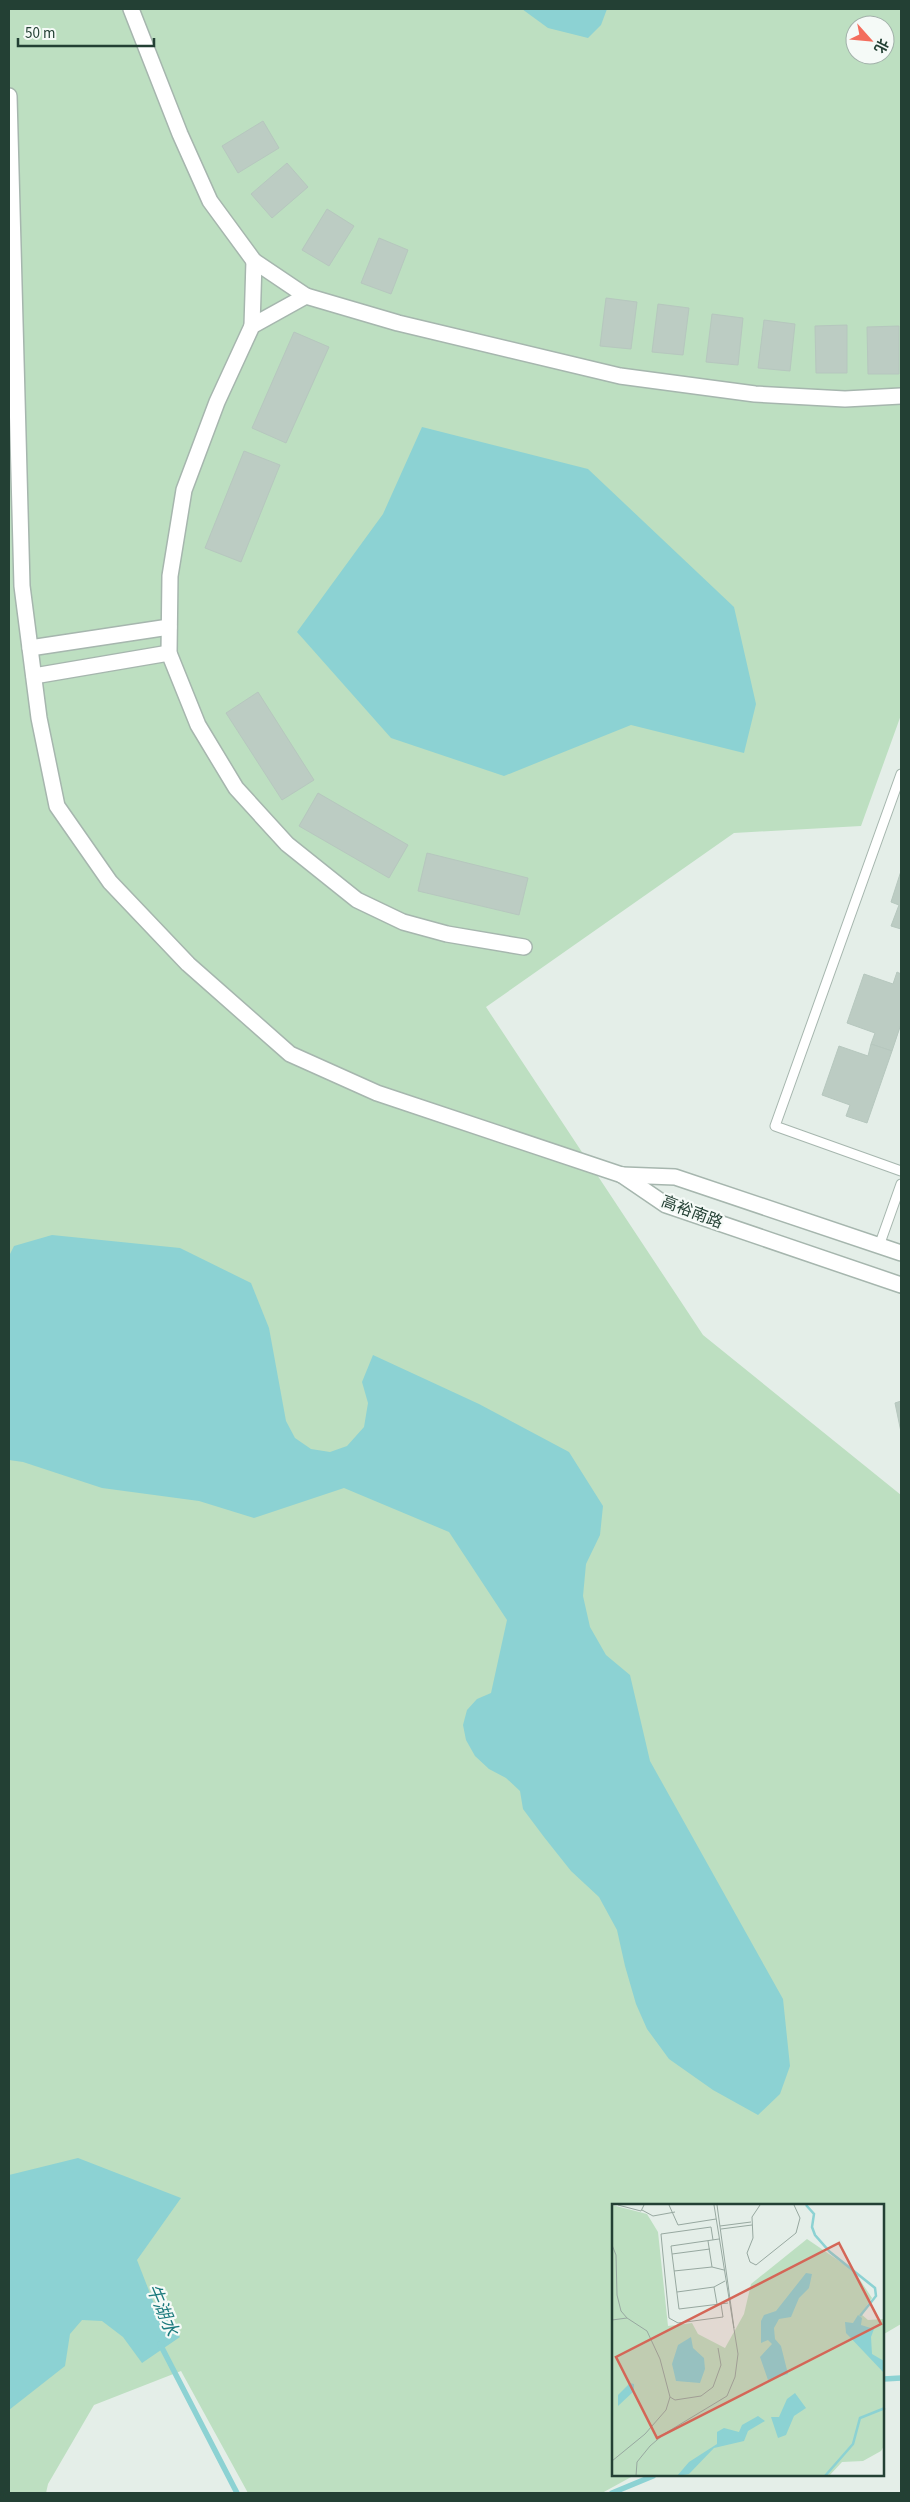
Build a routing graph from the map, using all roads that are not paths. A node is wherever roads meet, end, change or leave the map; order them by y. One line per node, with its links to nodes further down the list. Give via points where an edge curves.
1 (132, 9): 3 (street, via 180,134 210,201)
2 (9, 96): 8 (street, via 22,586)
3 (254, 261): 4 (street); 5 (street)
4 (306, 296): 5 (street); 6 (street, via 398,323 620,376 755,394 844,399)
5 (252, 326): 7 (street, via 217,402 184,490 170,576)
6 (901, 396)
7 (169, 627): 8 (street); 9 (street)
8 (30, 648): 10 (street)
9 (169, 653): 10 (street); 12 (street, via 198,725 236,788 287,844 357,900 403,922 446,934)
10 (34, 676): 14 (street, via 56,806 110,882 188,964 290,1054 378,1093)
11 (901, 774): 13 (lane, via 775,1126)
12 (524, 947)
13 (901, 1171)
14 (622, 1175): 16 (street, 高裕南路, via 676,1177); 18 (street, 高裕南路, via 666,1205)
15 (901, 1184): 16 (lane)
16 (879, 1246): 17 (street, 高裕南路)
17 (901, 1253)
18 (901, 1285)

